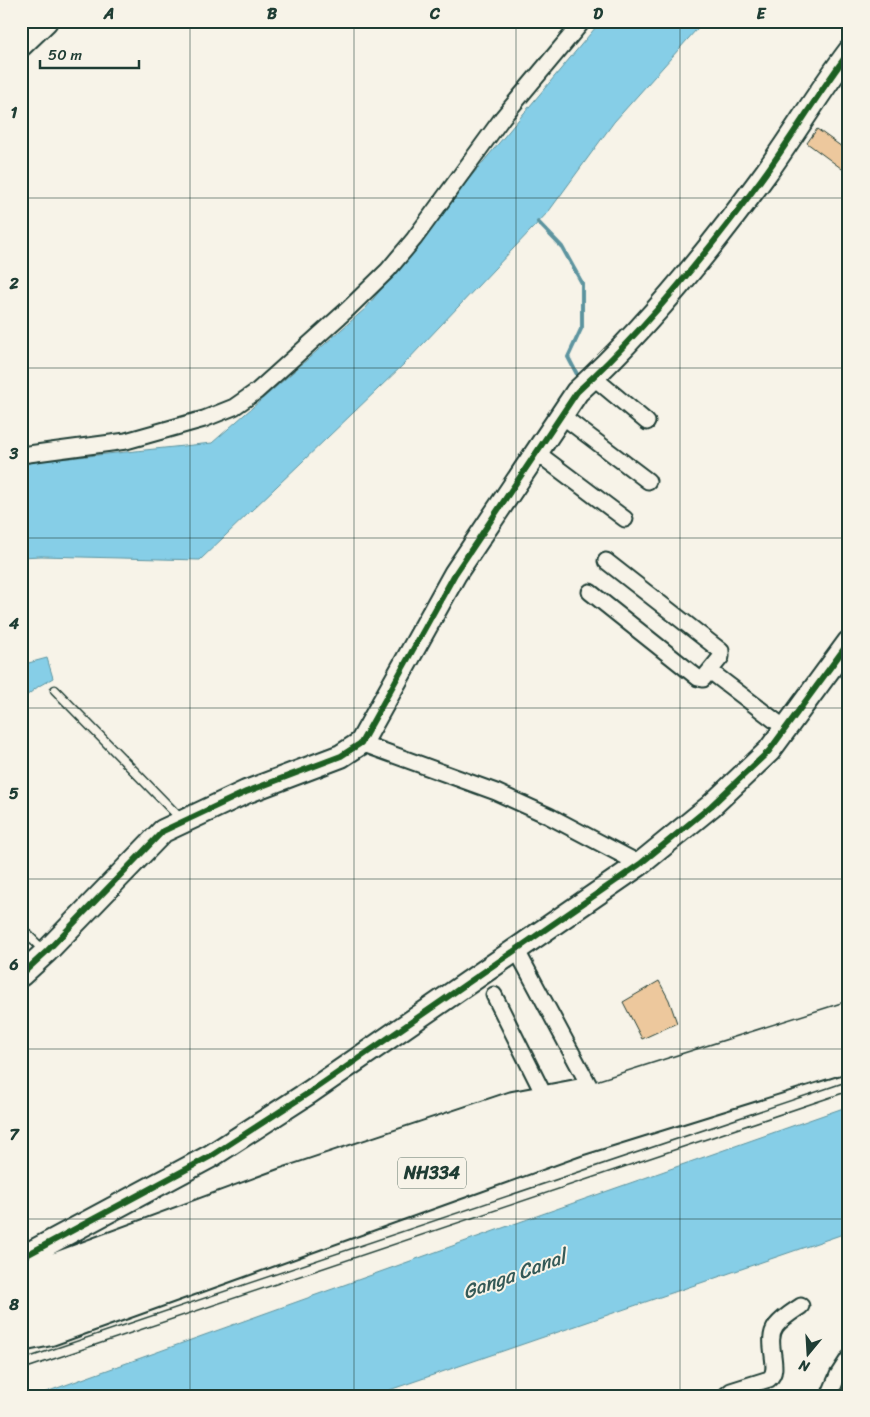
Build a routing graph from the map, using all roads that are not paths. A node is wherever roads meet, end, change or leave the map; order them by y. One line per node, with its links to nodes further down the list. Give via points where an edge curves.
1 (46, 21): 3 (street)
2 (583, 21): 9 (street, via 503,117 388,270 257,391 234,407 204,419 126,441)
3 (21, 44)
4 (849, 52): 5 (street, via 763,177 700,258 660,307)
5 (594, 377): 6 (street, via 577,392); 7 (street)
6 (561, 415): 8 (street); 10 (street)
7 (647, 422)
8 (536, 452): 11 (street); 18 (street, via 455,574)
9 (21, 455)
10 (648, 480)
11 (625, 519)
12 (606, 561): 15 (street, via 721,652 721,657)
13 (590, 592): 15 (street, via 698,678 703,679)
14 (849, 642): 17 (street)
15 (710, 671): 17 (street)
16 (55, 690): 19 (lane)
17 (786, 729): 20 (street, via 769,751 718,800)
18 (361, 743): 19 (street, via 341,756 246,792); 20 (street, via 496,792)
19 (183, 821): 23 (street, via 163,831)
20 (640, 864): 22 (street)
21 (21, 928): 23 (lane)
22 (516, 949): 31 (street); 33 (street, via 310,1092 211,1156)
23 (46, 952): 24 (street)
24 (21, 975)
25 (494, 995): 32 (street)
26 (849, 1016): 29 (highway, NH334)
27 (849, 1039): 37 (highway, NH334, via 353,1200)
28 (849, 1060): 38 (street, via 579,1144 51,1334)
29 (659, 1076): 31 (street); 35 (highway, NH334, via 462,1139)
30 (849, 1086): 40 (lane)
31 (591, 1089): 32 (street)
32 (545, 1097): 34 (street, via 513,1103 283,1180)
33 (21, 1258)
34 (21, 1277)
35 (21, 1297)
36 (801, 1306): 41 (street, via 783,1318 772,1332 773,1376)
37 (21, 1322)
38 (21, 1340)
39 (849, 1358): 42 (street)
40 (21, 1365)
41 (725, 1396)
42 (829, 1396)

